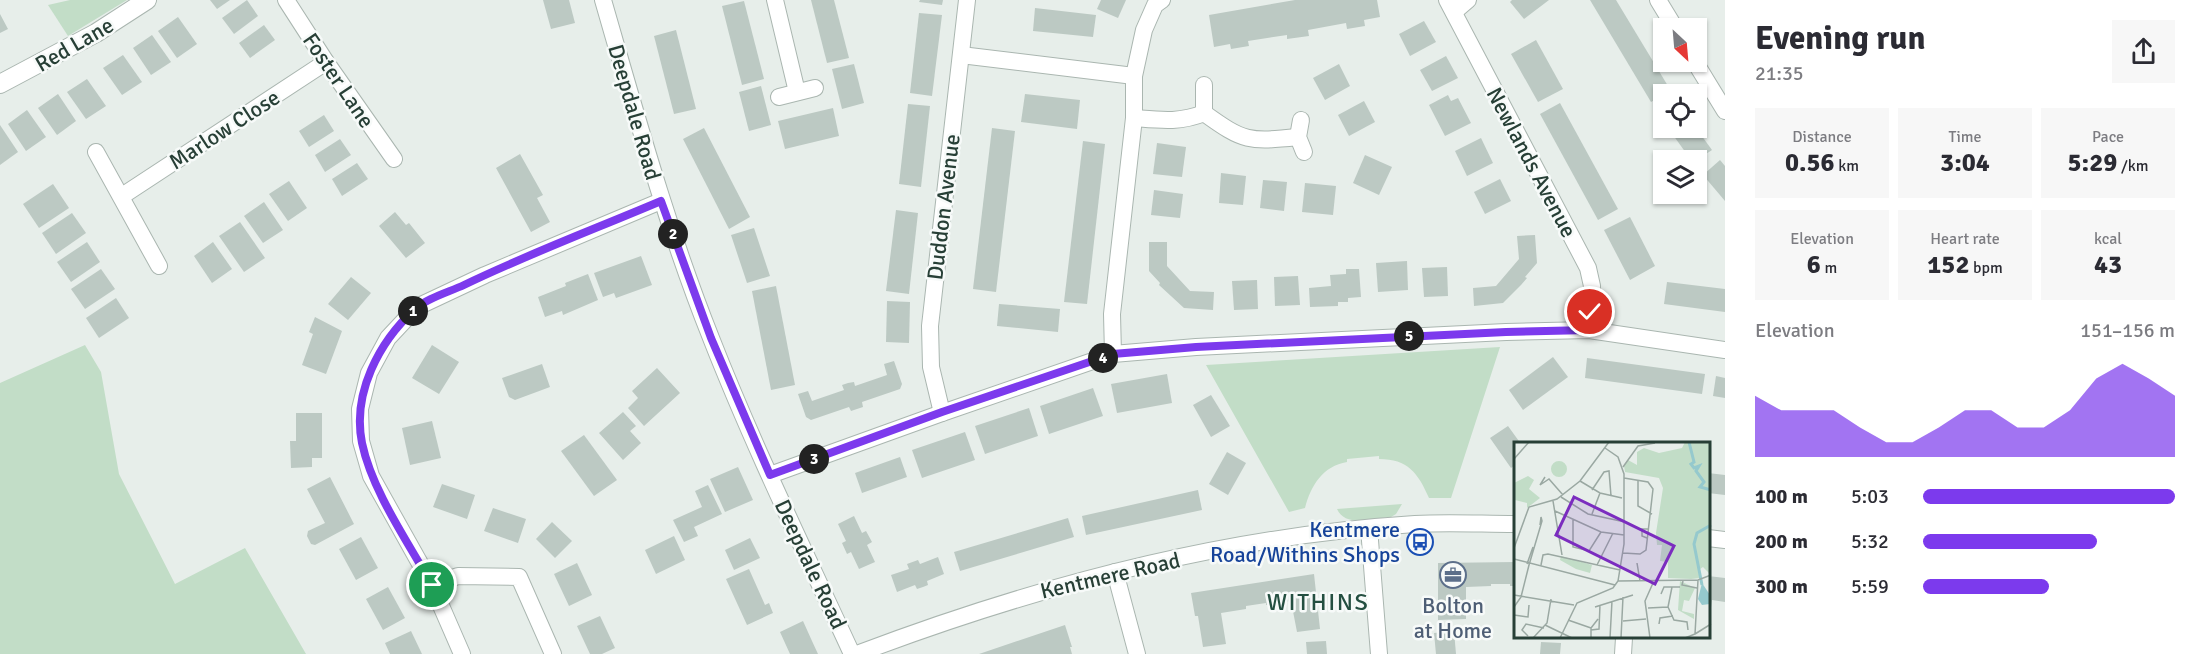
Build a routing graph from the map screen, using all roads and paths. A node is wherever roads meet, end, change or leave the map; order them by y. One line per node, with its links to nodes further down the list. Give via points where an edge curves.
1 (147, 0): 15 (street, Red Lane, via 96,33)
2 (286, 0): 12 (street, Foster Lane)
3 (603, 0): 27 (street, Deepdale Road)
4 (775, 0): 18 (street)
5 (967, 0): 11 (street, Duddon Avenue)
6 (1162, 0): 14 (street, via 1155,5 1144,30)
7 (1468, 0): 9 (street)
8 (1658, 0): 10 (street)
9 (1450, 6): 29 (street, Newlands Avenue, via 1588,268 1592,286)
10 (1669, 18)
11 (961, 55): 14 (street); 32 (street, Duddon Avenue, via 930,326 931,367)
12 (326, 62): 25 (street, Foster Lane); 26 (street, Marlow Close)
13 (1701, 72): 20 (street)
14 (1134, 76): 22 (street)
15 (0, 84)
16 (1204, 85): 21 (street)
17 (815, 88): 18 (street)
18 (797, 92): 19 (street)
19 (779, 97)
20 (1725, 111)
21 (1204, 113): 22 (street, via 1176,121); 23 (street, via 1250,140 1301,144)
22 (1134, 118): 31 (street, via 1112,315)
23 (1301, 120)
24 (96, 152): 26 (street)
25 (394, 159)
26 (122, 196): 28 (street)
27 (661, 201): 33 (street, Deepdale Road, via 711,338); 39 (street, via 485,274 417,307 388,338 369,374 360,409 361,441 371,477)
28 (159, 266)
29 (1589, 330): 30 (street); 31 (street)
30 (1725, 350)
31 (1113, 354): 32 (street)
32 (942, 412): 33 (street)
33 (770, 475): 43 (street, Deepdale Road)
34 (1514, 524): 35 (street, Kentmere Road)
35 (1369, 528): 38 (street, Kentmere Road, via 1302,536); 46 (street)
36 (1710, 538): 37 (street)
37 (1725, 540)
38 (1115, 572): 44 (street, Kentmere Road, via 993,605); 45 (street)
39 (432, 585): 41 (street); 42 (street, via 458,576 519,577)
40 (1624, 639): 47 (street)
41 (462, 654)
42 (553, 654)
43 (852, 654)
44 (857, 654)
45 (1137, 654)
46 (1379, 654)
47 (1623, 654)

